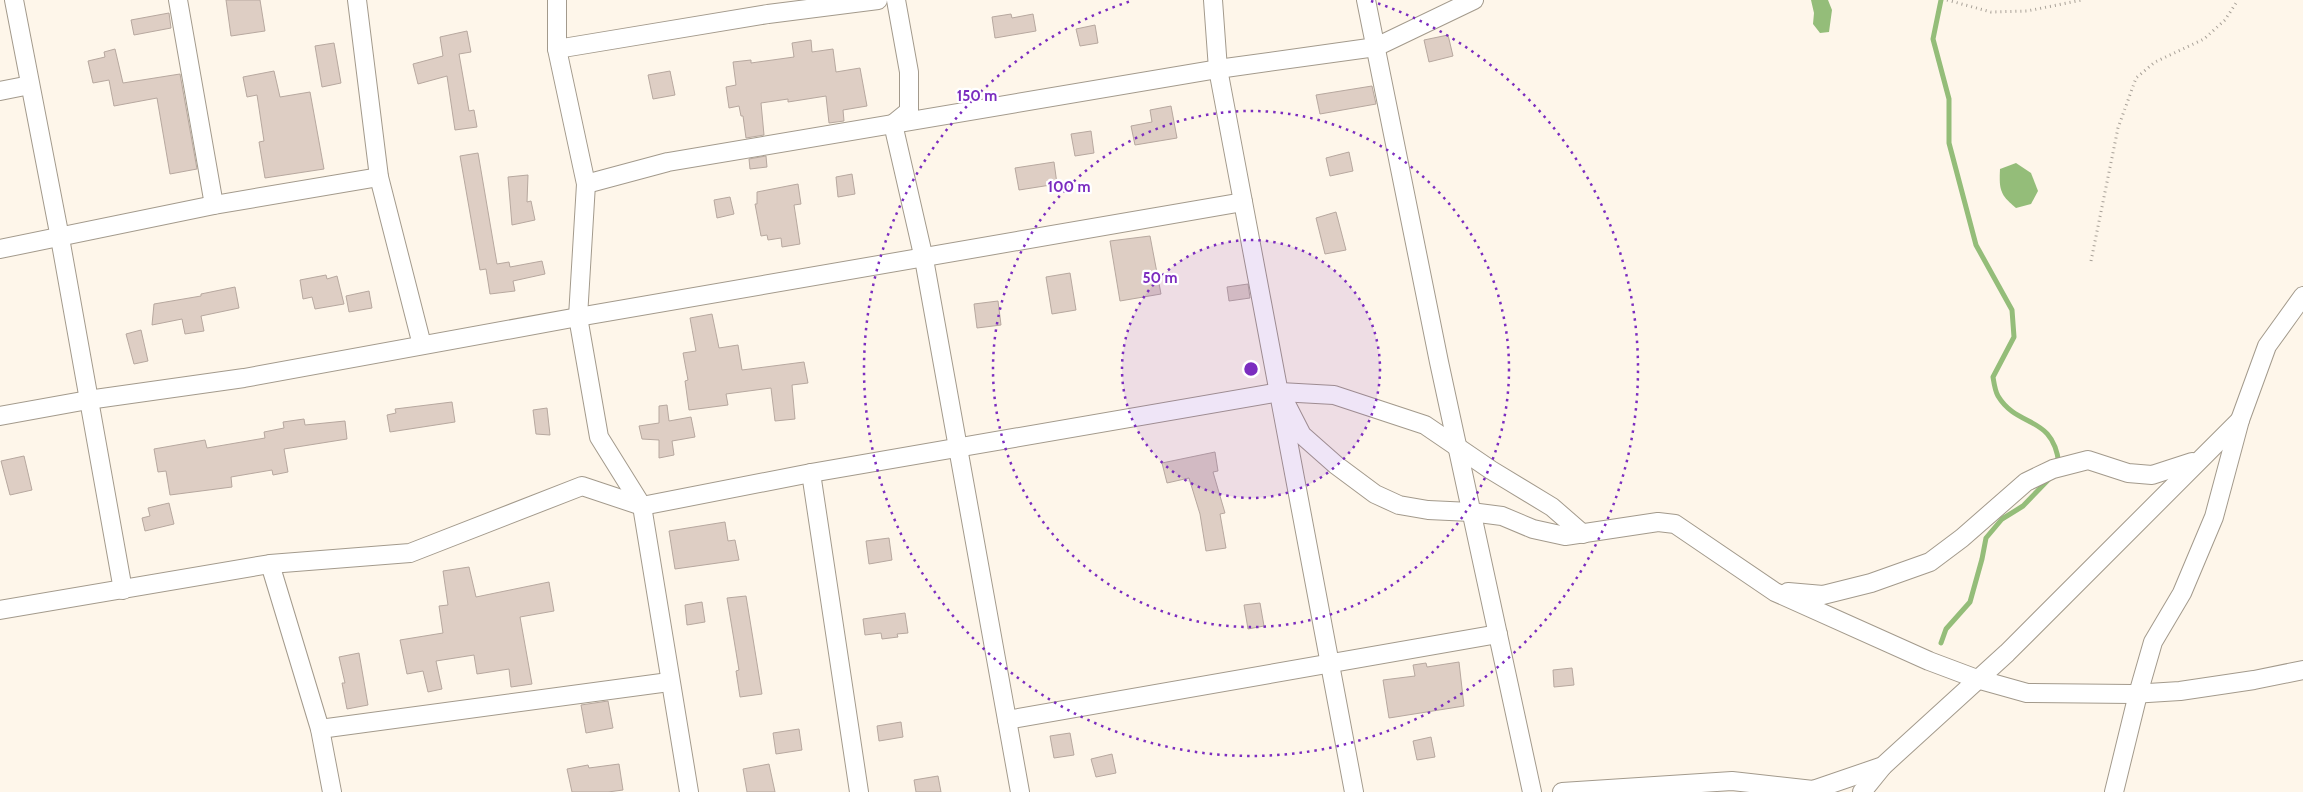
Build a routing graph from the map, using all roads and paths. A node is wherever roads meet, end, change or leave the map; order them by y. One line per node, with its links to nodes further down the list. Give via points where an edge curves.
1 (14, 0): 16 (street)
2 (178, 0): 22 (street)
3 (357, 0): 19 (street)
4 (557, 0): 14 (street)
5 (878, 0): 14 (street, via 768,14)
6 (896, 0): 18 (street, via 909,72 909,111)
7 (1213, 0): 15 (street)
8 (1366, 0): 13 (street)
9 (1474, 0): 13 (street)
10 (1947, 0): 11 (path, via 1991,12 2027,11)
11 (2082, 0)
12 (2238, 0): 26 (path, via 2225,20 2204,39 2155,62 2136,78 2118,128)
13 (1376, 48): 15 (street); 35 (street)
14 (556, 49): 20 (street)
15 (1218, 69): 18 (street); 21 (street)
16 (30, 86): 17 (street); 23 (street)
17 (0, 91)
18 (892, 124): 20 (street, via 668,162); 25 (street)
19 (378, 177): 22 (street); 29 (street)
20 (586, 184): 28 (street)
21 (1243, 202): 25 (street); 30 (street)
22 (214, 205): 23 (street)
23 (60, 238): 24 (street); 31 (street)
24 (0, 249)
25 (924, 259): 28 (street); 34 (street)
26 (2091, 261)
27 (2303, 296): 33 (street, via 2267,346)
28 (578, 317): 29 (street); 38 (street, via 598,437)
29 (422, 345): 31 (street, via 244,378)
30 (1280, 392): 34 (street); 35 (street, via 1334,395 1425,425); 39 (street, via 1302,434 1375,494 1399,505); 46 (street)
31 (88, 400): 32 (street); 42 (street)
32 (0, 416)
33 (2240, 420): 36 (street); 50 (street, via 2214,517 2182,593 2153,642)
34 (959, 446): 37 (street); 51 (street)
35 (1457, 446): 39 (street); 40 (street, via 1552,507)
36 (2196, 461): 43 (street, via 2152,475 2128,473 2088,460 2053,469 2026,482 1930,562 1871,583 1823,595); 48 (street, via 2007,653)
37 (811, 473): 38 (street); 56 (street)
38 (642, 506): 41 (street, via 582,486 410,553); 49 (street)
39 (1472, 512): 40 (street, via 1502,516 1533,529 1565,536); 45 (street)
40 (1583, 534): 43 (street, via 1658,522 1675,524)
41 (270, 564): 42 (street); 52 (street)
42 (123, 590): 44 (street)
43 (1775, 592): 48 (street)
44 (0, 610)
45 (1498, 634): 46 (street); 59 (street)
46 (1330, 663): 51 (street); 58 (street)
47 (2303, 670): 50 (street, via 2180,691)
48 (1977, 679): 50 (street, via 2027,693); 53 (street)
49 (670, 682): 52 (street); 55 (street)
50 (2138, 694): 62 (street)
51 (1007, 720): 57 (street)
52 (320, 729): 54 (street)
53 (1883, 766): 60 (street, via 1813,790 1732,781); 61 (street)
54 (332, 792)
55 (689, 792)
56 (859, 792)
57 (1020, 792)
58 (1354, 792)
59 (1532, 792)
60 (1562, 792)
61 (1862, 792)
62 (2114, 792)

